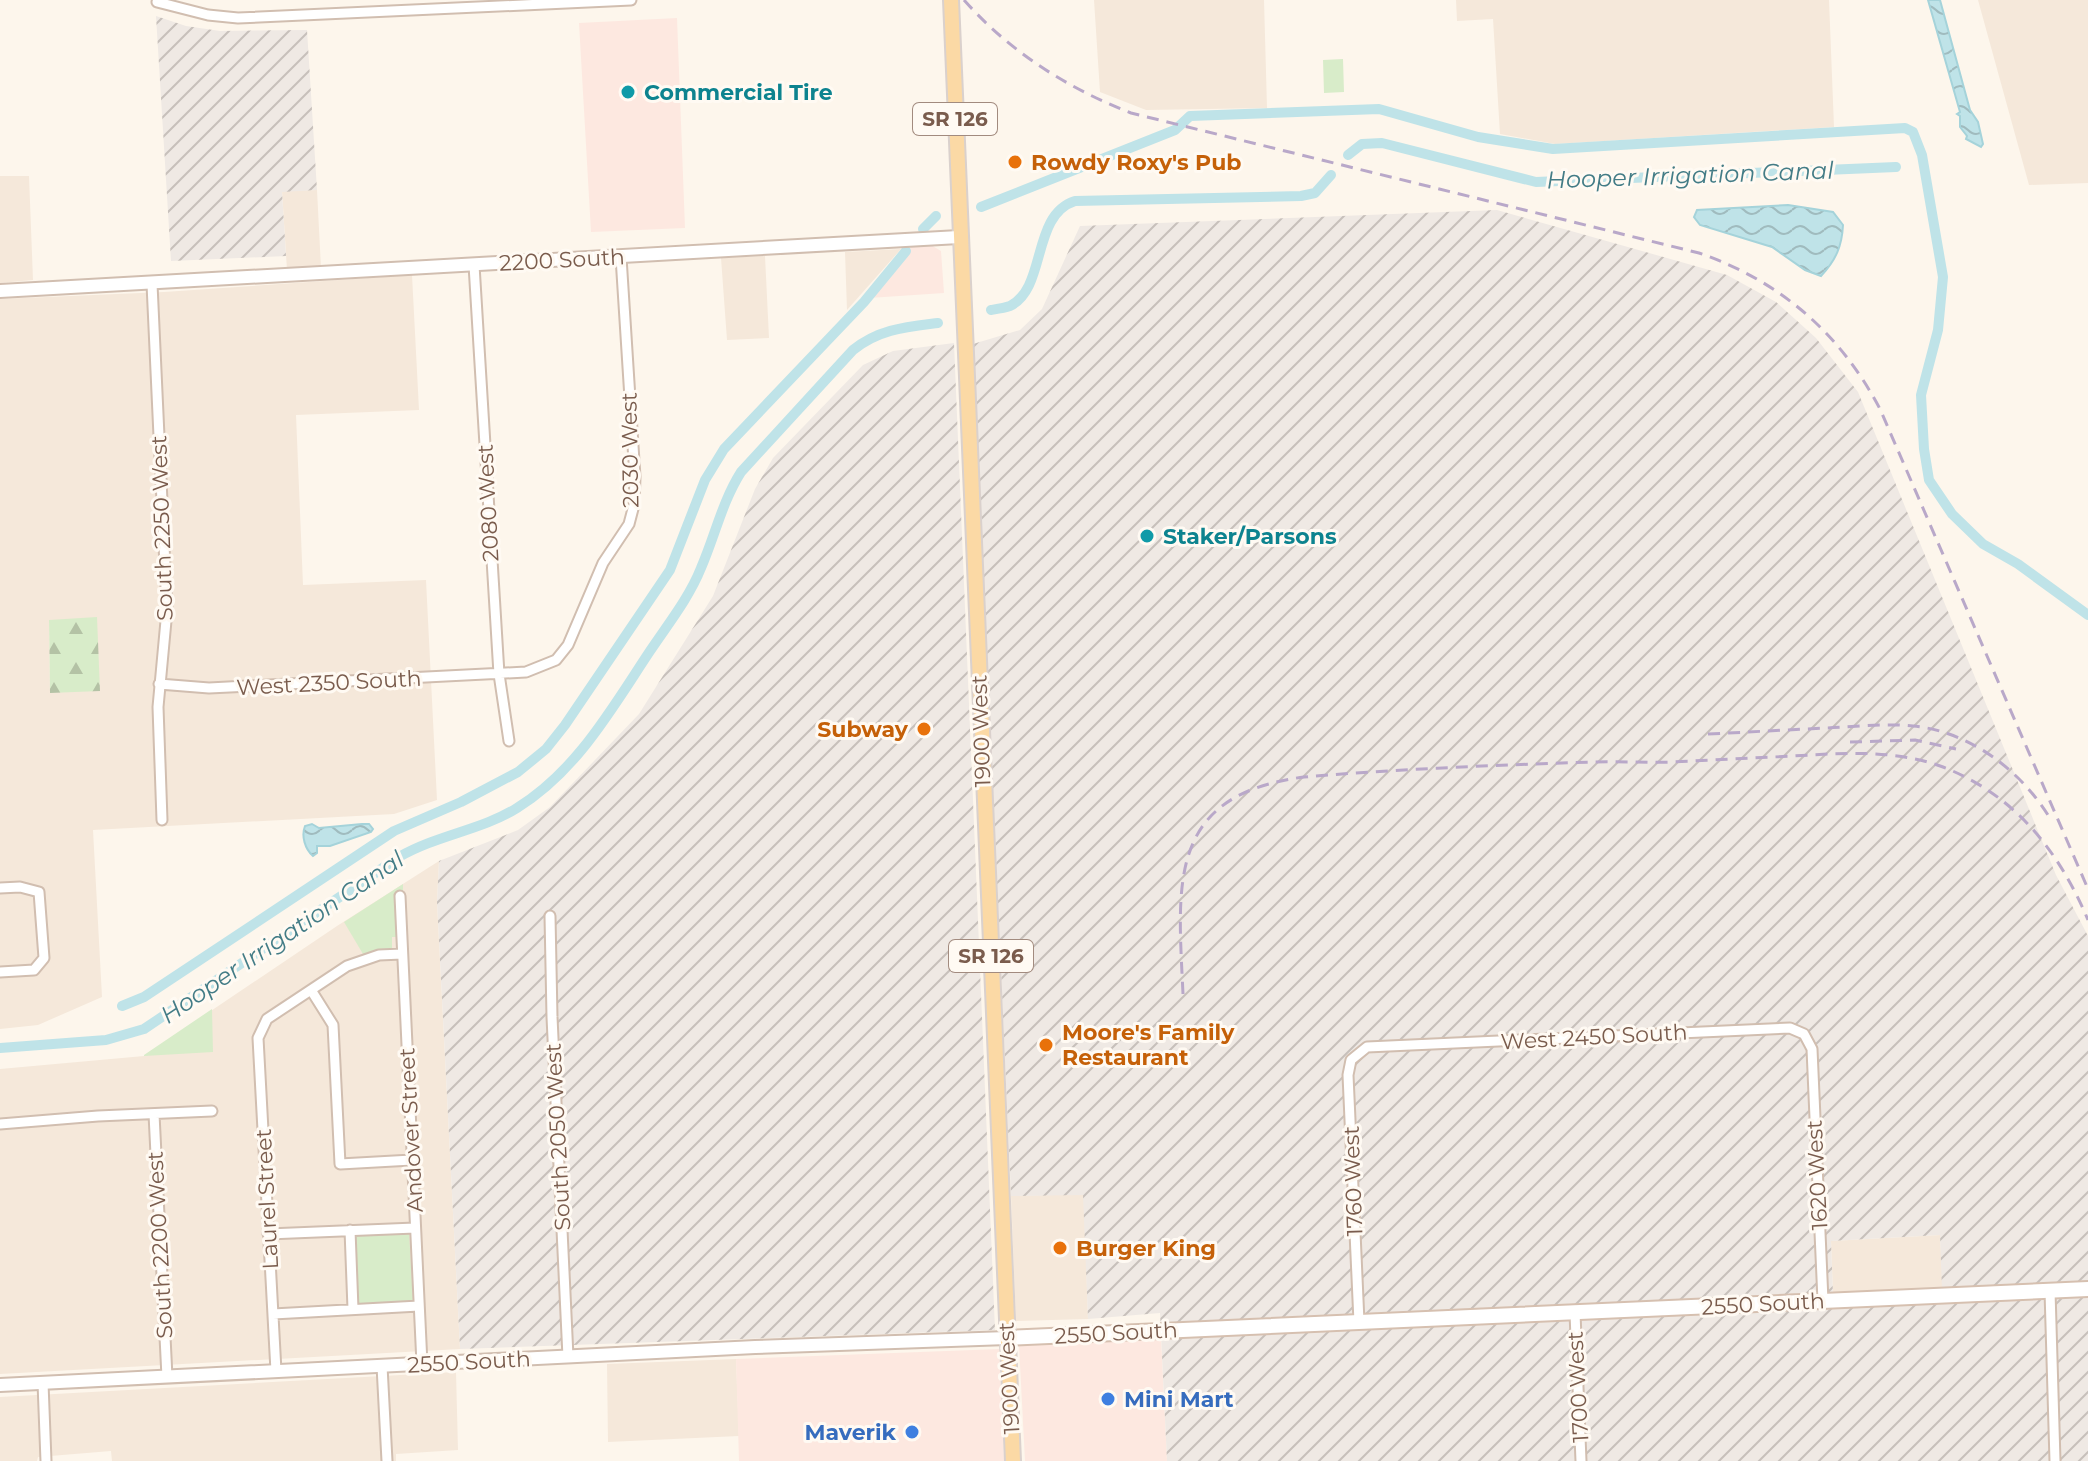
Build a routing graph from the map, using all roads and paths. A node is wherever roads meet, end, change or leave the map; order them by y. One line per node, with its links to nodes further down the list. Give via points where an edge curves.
1 (631, 0): 3 (street, via 238,18)
2 (951, 0): 4 (main road, 1900 West / SR 126)
3 (157, 2)
4 (959, 237): 5 (street, 2200 South); 36 (main road, 1900 West / SR 126)
5 (621, 257): 6 (street, 2200 South); 9 (street, 2030 West, via 635,477 629,524 603,563 568,645 556,660 526,672)
6 (474, 265): 7 (street, 2200 South); 9 (street, 2080 West)
7 (158, 283): 8 (street, 2200 South); 10 (street, South 2250 West, via 167,610)
8 (0, 291)
9 (499, 674): 10 (street, West 2350 South, via 209,688); 11 (street, 2080 West)
10 (159, 684): 12 (street, South 2250 West)
11 (509, 741)
12 (162, 820)
13 (0, 888): 17 (street, via 39,892 44,958 34,970)
14 (400, 896): 16 (street, Andover Street)
15 (550, 916): 37 (street, South 2050 West)
16 (402, 954): 18 (street, via 363,959); 24 (street, Andover Street)
17 (0, 972)
18 (311, 990): 24 (street, via 333,1025 340,1164); 27 (street, Laurel Street, via 267,1019 258,1038)
19 (1367, 1047): 20 (street, West 2450 South, via 1790,1028 1804,1034); 35 (street, 1760 West, via 1351,1060 1348,1075)
20 (1812, 1049): 30 (street, 1620 West)
21 (212, 1111): 22 (street)
22 (154, 1114): 23 (street); 41 (street, South 2200 West)
23 (0, 1124)
24 (412, 1160): 25 (street, Andover Street)
25 (415, 1228): 26 (street); 31 (street, Andover Street)
26 (350, 1230): 27 (street); 32 (street)
27 (268, 1234): 34 (street, Laurel Street)
28 (2088, 1289): 29 (main road, 2550 South)
29 (2050, 1291): 30 (main road, 2550 South); 48 (street)
30 (1823, 1301): 33 (main road, 2550 South)
31 (419, 1306): 32 (street); 38 (street, Andover Street)
32 (353, 1309): 34 (street)
33 (1575, 1313): 35 (main road, 2550 South); 47 (street, 1700 West)
34 (273, 1314): 40 (street, Laurel Street)
35 (1359, 1322): 36 (main road, 2550 South)
36 (1007, 1338): 37 (street, 2550 South); 46 (main road, 1900 West / SR 126)
37 (568, 1357): 38 (street, 2550 South)
38 (422, 1364): 39 (street, 2550 South)
39 (382, 1366): 40 (street, 2550 South); 45 (street)
40 (276, 1371): 41 (street, 2550 South)
41 (167, 1377): 42 (street, 2550 South)
42 (43, 1383): 43 (street, 2550 South); 44 (street)
43 (0, 1385)
44 (46, 1461)
45 (387, 1461)
46 (1013, 1461)
47 (1581, 1461)
48 (2055, 1461)

